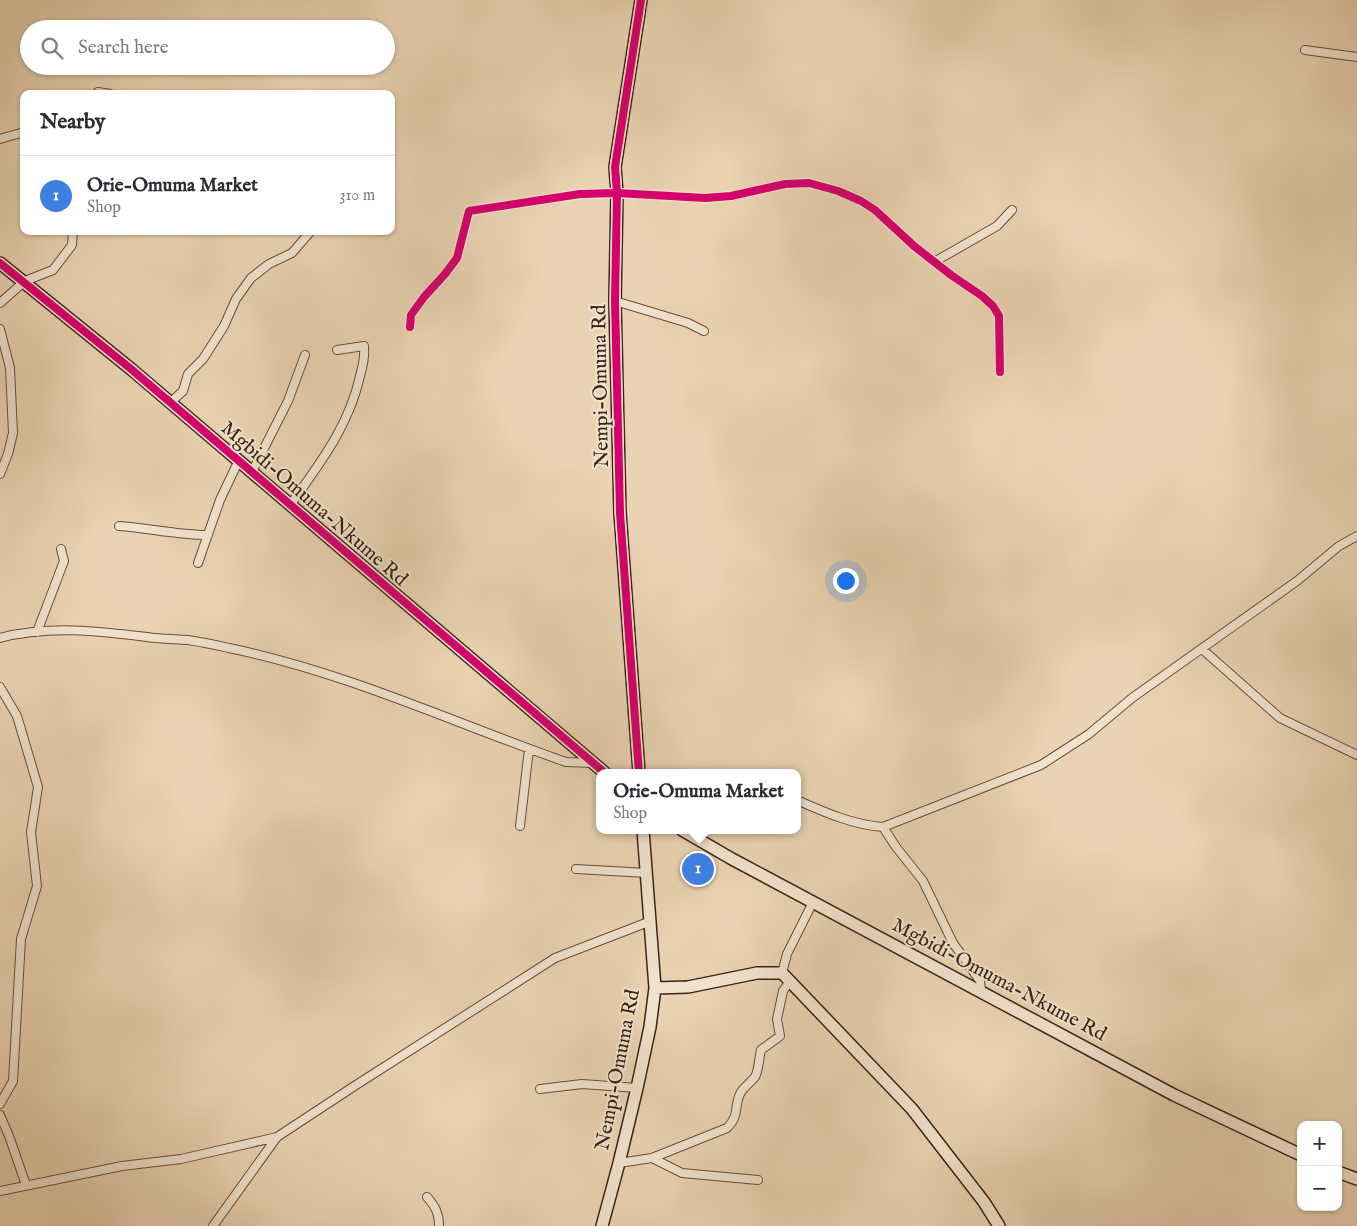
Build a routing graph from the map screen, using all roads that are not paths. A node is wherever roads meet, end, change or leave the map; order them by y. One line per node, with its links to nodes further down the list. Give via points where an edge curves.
1 (641, 0): 6 (street, Nempi-Omuma Rd, via 615,167)
2 (1305, 50): 3 (street)
3 (1357, 57)
4 (20, 133): 5 (street)
5 (0, 139)
6 (617, 193): 10 (street, via 705,198 809,183 861,201); 13 (street, Nempi-Omuma Rd); 15 (street, via 580,194 469,211 457,258 411,315)
7 (1012, 210): 10 (street, via 997,226)
8 (73, 235): 12 (street, via 72,245 53,270)
9 (308, 235): 21 (street, via 292,253 251,278 203,359 188,374 183,392)
10 (934, 262): 20 (street, via 993,306 999,316)
11 (0, 263): 12 (street, Mgbidi-Omuma-Nkume Rd)
12 (25, 281): 14 (street); 21 (street, Mgbidi-Omuma-Nkume Rd)
13 (615, 300): 17 (street); 39 (street, Nempi-Omuma Rd, via 620,513)
14 (0, 302)
15 (410, 327)
16 (0, 329): 24 (street, via 10,368 13,433)
17 (704, 331)
18 (337, 350): 25 (street, via 364,346 365,356 356,397 336,439)
19 (305, 355): 23 (street, via 288,400)
20 (1000, 372)
21 (171, 402): 22 (street, Mgbidi-Omuma-Nkume Rd)
22 (239, 460): 23 (street, Mgbidi-Omuma-Nkume Rd); 27 (street)
23 (252, 472): 25 (street, Mgbidi-Omuma-Nkume Rd)
24 (0, 474)
25 (291, 504): 37 (street, Mgbidi-Omuma-Nkume Rd)
26 (119, 526): 27 (street)
27 (208, 535): 30 (street)
28 (1357, 536): 33 (street, via 1339,546 1297,581)
29 (61, 549): 31 (street, via 64,561)
30 (198, 563)
31 (37, 632): 32 (street); 35 (street, via 107,632 190,641 248,652 347,680)
32 (0, 638)
33 (1202, 649): 36 (street, via 1280,718); 42 (street, via 1132,698 1089,734 1041,764)
34 (0, 687): 54 (street, via 17,716 38,787 31,832 37,886 21,939 13,1080)
35 (529, 749): 37 (street, via 566,762); 41 (street)
36 (1357, 755)
37 (593, 763): 38 (street, Mgbidi-Omuma-Nkume Rd)
38 (600, 769)
39 (639, 769)
40 (801, 802): 42 (street, via 868,826)
41 (520, 826)
42 (883, 827): 51 (street, via 923,881 953,943 980,981)
43 (643, 834): 46 (street, Nempi-Omuma Rd)
44 (689, 834): 47 (street, Mgbidi-Omuma-Nkume Rd)
45 (576, 869): 46 (street)
46 (647, 873): 48 (street, Nempi-Omuma Rd)
47 (813, 902): 49 (street, via 787,954); 51 (street, Mgbidi-Omuma-Nkume Rd)
48 (651, 921): 50 (street, Nempi-Omuma Rd); 56 (street, via 555,958)
49 (786, 977): 50 (street, via 756,973 688,987); 58 (street, via 777,1019 780,1036 761,1050 755,1076 737,1102 734,1121 728,1128); 69 (street, via 912,1109)
50 (655, 988): 52 (street, Nempi-Omuma Rd)
51 (981, 991): 57 (street, Mgbidi-Omuma-Nkume Rd, via 1174,1095)
52 (637, 1088): 53 (street, via 582,1084); 59 (street, Nempi-Omuma Rd)
53 (540, 1089)
54 (0, 1104)
55 (0, 1115): 63 (street)
56 (277, 1137): 63 (street, via 181,1160 122,1166); 66 (street)
57 (1297, 1153)
58 (652, 1158): 59 (street); 62 (street, via 682,1173)
59 (619, 1163): 68 (street, Nempi-Omuma Rd)
60 (1342, 1173): 61 (street)
61 (1357, 1179)
62 (758, 1180)
63 (26, 1186): 64 (street)
64 (0, 1192)
65 (427, 1197): 67 (street, via 439,1216)
66 (213, 1226)
67 (439, 1226)
68 (602, 1226)
69 (999, 1226)

